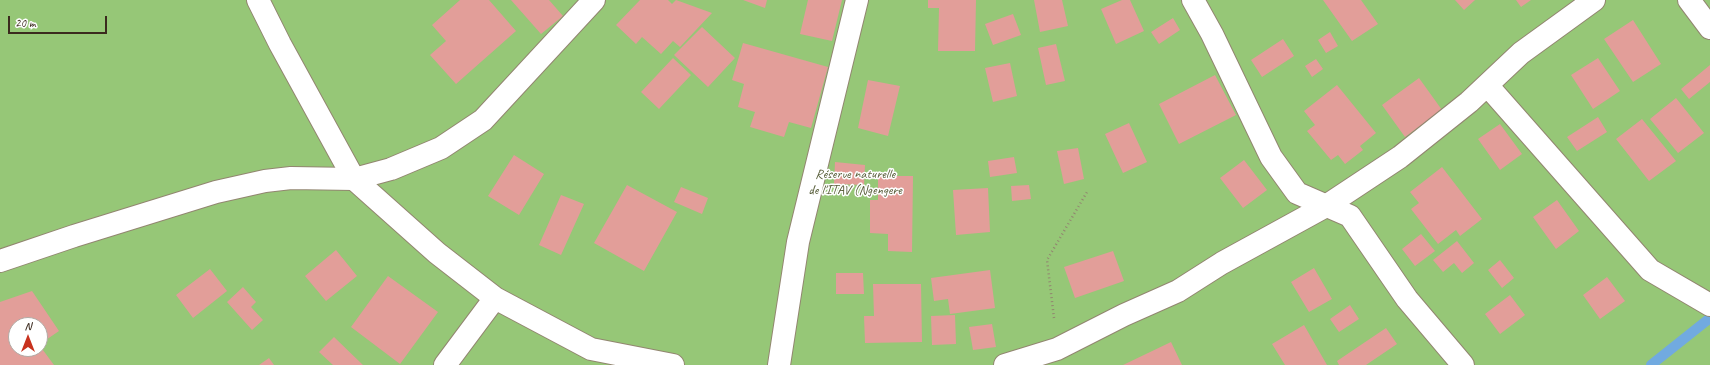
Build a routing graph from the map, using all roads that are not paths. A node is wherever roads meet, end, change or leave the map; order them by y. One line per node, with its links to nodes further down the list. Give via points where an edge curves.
1 (258, 0): 9 (street)
2 (594, 0): 9 (street, via 483,120 442,148 391,169)
3 (858, 0): 17 (street, via 798,242)
4 (1193, 0): 10 (street, via 1271,157 1297,193)
5 (1594, 0): 8 (street, via 1521,53)
6 (1689, 0): 7 (street)
7 (1710, 28)
8 (1487, 85): 10 (street, via 1400,157); 13 (street, via 1650,270)
9 (354, 179): 11 (street, via 291,178 216,192); 12 (street, via 437,253)
10 (1326, 206): 14 (street, via 1178,291 1057,349); 18 (street, via 1350,216 1407,299)
11 (0, 261)
12 (495, 298): 15 (street); 16 (street, via 591,349)
13 (1710, 305)
14 (1011, 364)
15 (445, 365)
16 (673, 365)
17 (779, 365)
18 (1463, 365)

